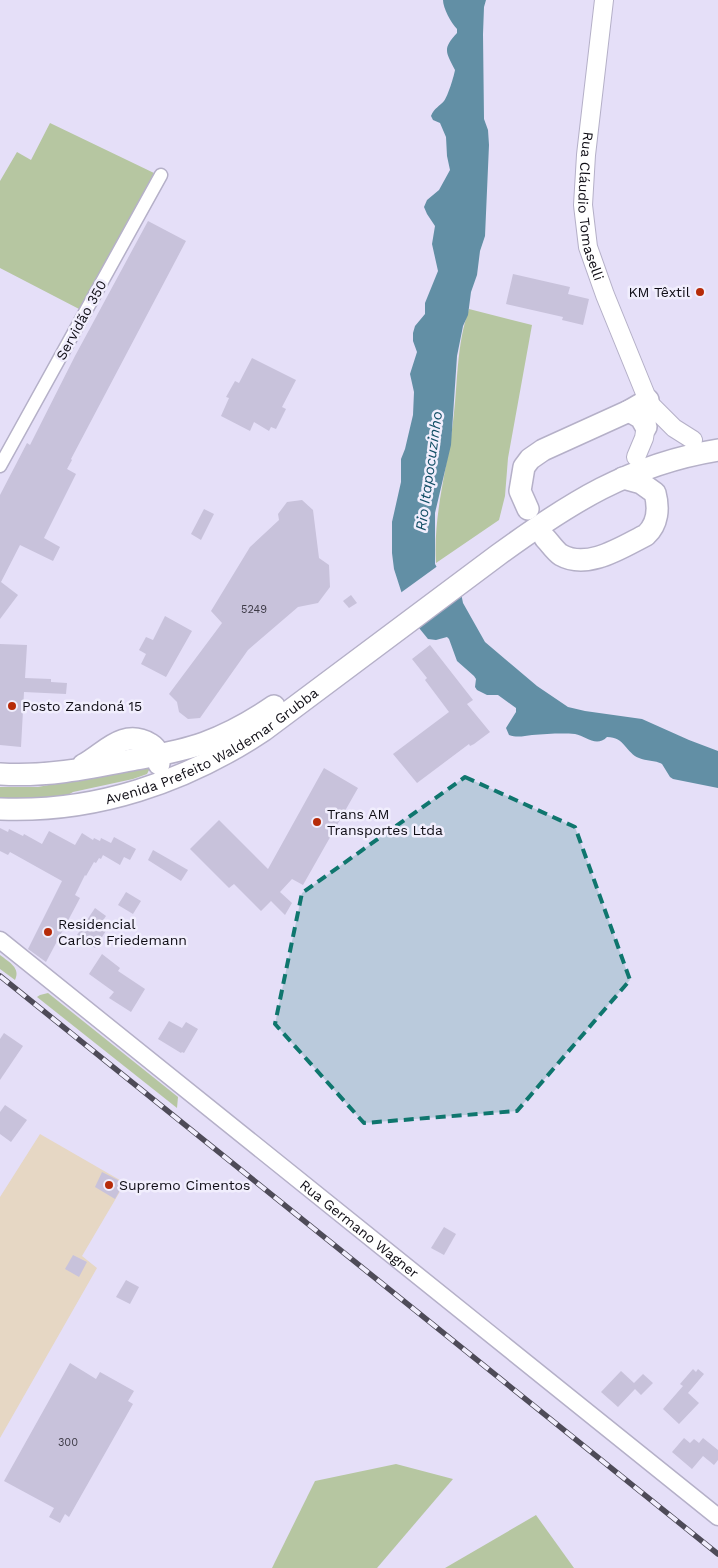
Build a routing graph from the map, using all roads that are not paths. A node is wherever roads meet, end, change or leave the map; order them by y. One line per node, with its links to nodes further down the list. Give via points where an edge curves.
1 (604, 0): 3 (main road, Rua Cláudio Tomaselli, via 582,205 588,247)
2 (161, 175): 10 (street, Servidão 350)
3 (649, 402): 4 (highway); 5 (main road, Rua Cláudio Tomaselli); 7 (main road, Rua Cláudio Tomaselli, via 674,428)
4 (629, 411): 5 (highway); 12 (highway, via 542,450 530,459 524,467 520,491)
5 (646, 427): 9 (main road, Rua Cláudio Tomaselli)
6 (718, 436): 7 (highway)
7 (693, 440): 9 (highway)
8 (718, 450): 11 (highway, via 668,460)
9 (636, 457): 14 (highway, via 557,498)
10 (0, 466)
11 (623, 478): 13 (highway, via 641,483 655,493 656,521 646,535 589,560 560,554); 14 (highway)
12 (528, 509)
13 (545, 538)
14 (494, 550): 15 (highway)
15 (398, 622): 16 (highway, Avenida Prefeito Waldemar Grubba, via 227,734 202,744); 18 (highway, Avenida Prefeito Waldemar Grubba, via 264,730 235,749 174,779)
16 (159, 754): 17 (highway, via 144,741 128,738 117,741 70,772 24,776); 18 (highway, via 153,777)
17 (0, 774)
18 (133, 793): 19 (highway, Avenida Prefeito Waldemar Grubba, via 77,805)
19 (0, 809)
20 (0, 940): 21 (street, Rua Germano Wagner)
21 (718, 1517)

